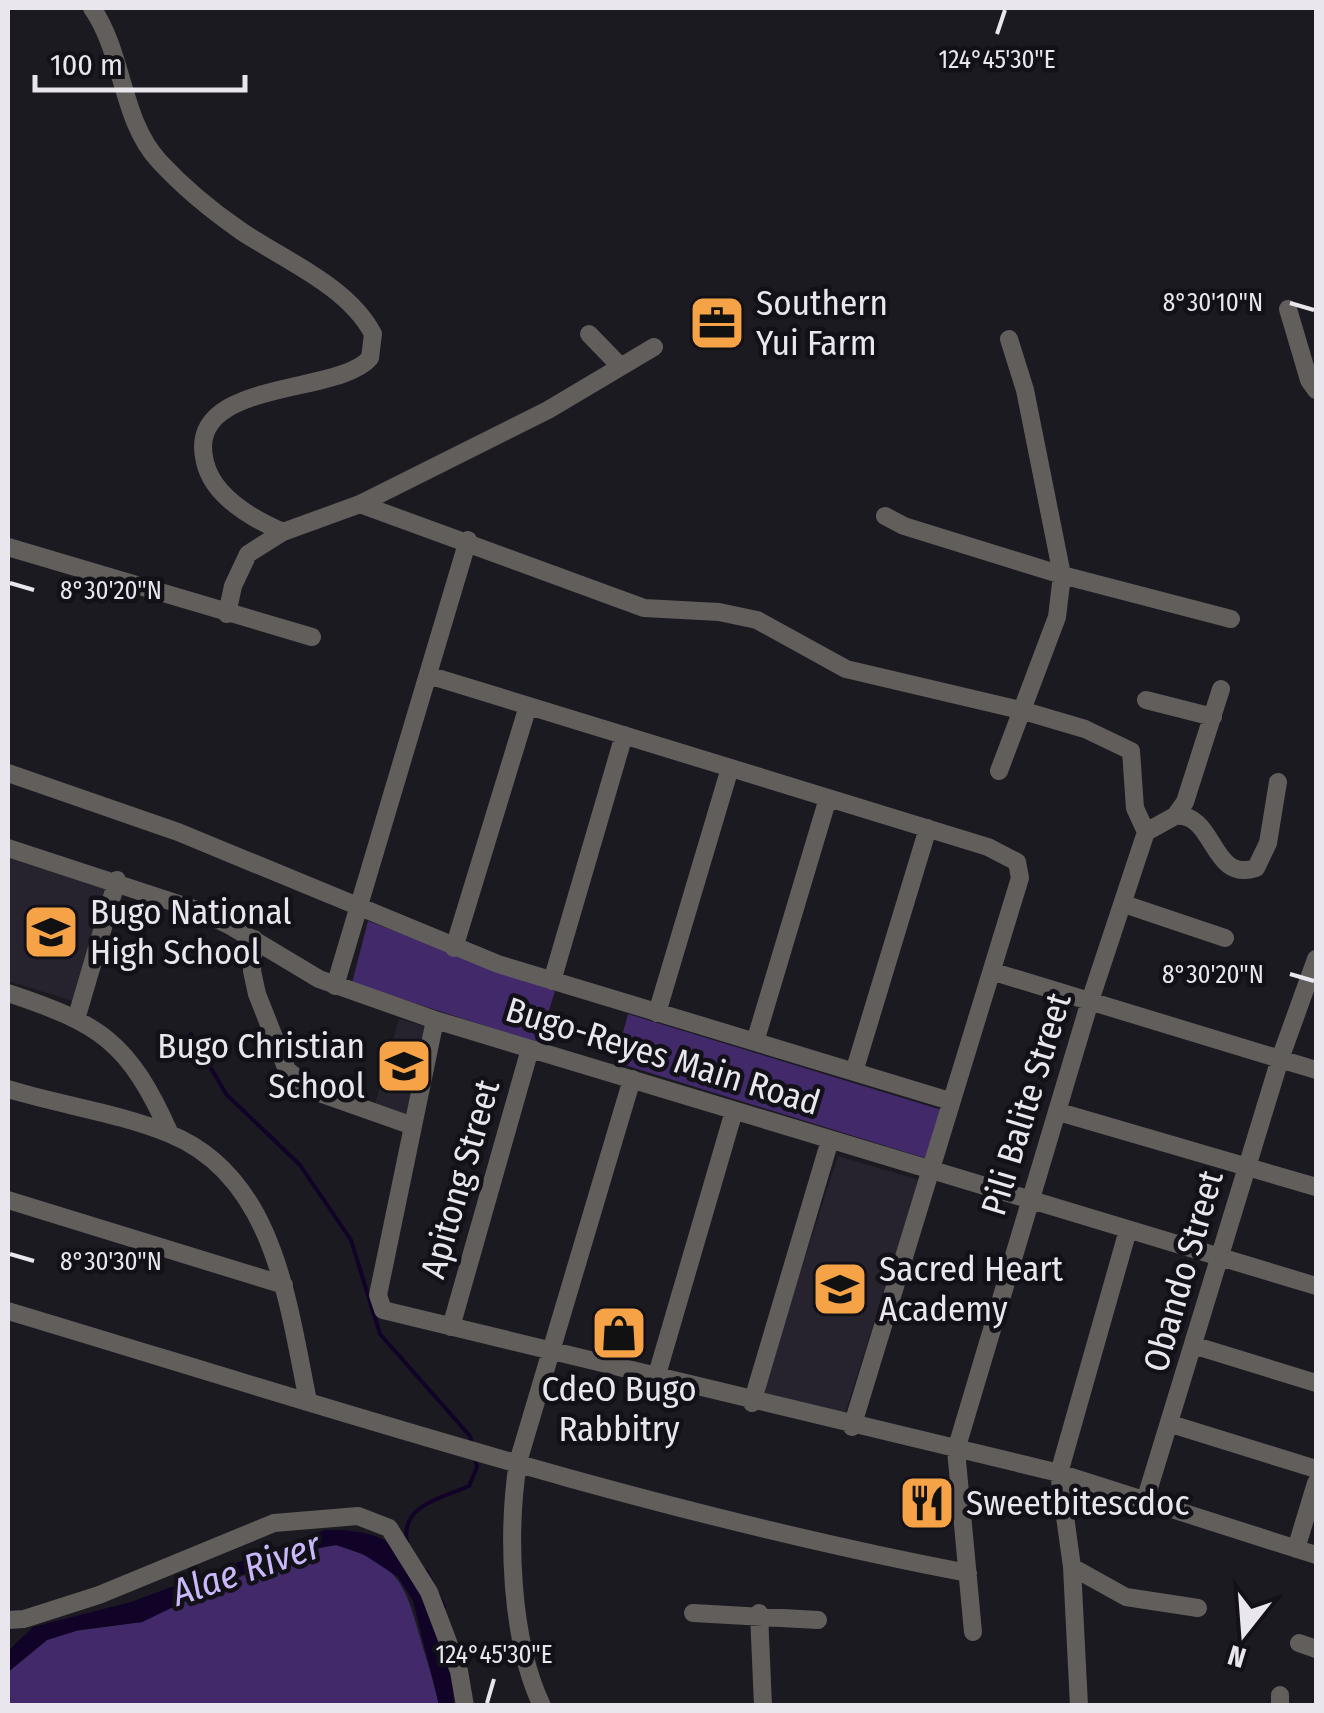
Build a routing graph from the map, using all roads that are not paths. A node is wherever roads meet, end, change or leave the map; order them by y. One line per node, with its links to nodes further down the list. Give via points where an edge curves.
1 (92, 8): 10 (street, via 156,158 237,228 354,308 373,334 370,358 352,373 260,394 218,416 208,430 203,448 211,478 252,518)
2 (1288, 309): 7 (street)
3 (589, 334): 6 (street)
4 (1010, 339): 13 (street)
5 (654, 347): 6 (street)
6 (619, 366): 8 (street, via 548,410)
7 (1316, 390)
8 (360, 504): 10 (street); 11 (street)
9 (885, 516): 13 (street)
10 (283, 532): 14 (street, via 248,554)
11 (468, 540): 17 (street); 21 (street, via 644,608 757,620 846,669)
12 (8, 547): 14 (street)
13 (1062, 576): 15 (street); 21 (street, via 1057,616)
14 (227, 614): 16 (street)
15 (1231, 618)
16 (312, 637)
17 (428, 676): 20 (street); 35 (street)
18 (1221, 689): 22 (street)
19 (1146, 700): 22 (street)
20 (528, 706): 23 (street); 38 (street)
21 (1024, 710): 25 (street); 31 (street, via 1132,751 1134,808)
22 (1214, 717): 29 (street)
23 (624, 735): 24 (street); 41 (street)
24 (730, 768): 28 (street); 45 (street)
25 (998, 771)
26 (8, 773): 35 (street, via 178,832)
27 (1278, 782): 29 (street, via 1262,859 1246,871 1224,862 1199,821)
28 (828, 798): 30 (street); 48 (street)
29 (1175, 816): 31 (street)
30 (928, 828): 40 (street, via 1000,851 1021,871); 52 (street)
31 (1146, 832): 34 (street, Pili Balite Street)
32 (8, 848): 33 (street, Bugo-Reyes Main Road)
33 (117, 880): 37 (street, Bugo-Reyes Main Road); 46 (street)
34 (1124, 904): 36 (street); 44 (street, Pili Balite Street)
35 (358, 908): 38 (street); 42 (street)
36 (1225, 938)
37 (254, 939): 42 (street, Bugo-Reyes Main Road); 58 (street, via 257,994 287,1070 312,1090)
38 (454, 948): 41 (street)
39 (1316, 959): 50 (street, Obando Street)
40 (994, 972): 44 (street); 55 (street)
41 (552, 981): 45 (street)
42 (335, 986): 47 (street, Bugo-Reyes Main Road)
43 (8, 993): 46 (street)
44 (1090, 1001): 50 (street); 57 (street, Pili Balite Street)
45 (657, 1013): 48 (street)
46 (77, 1016): 59 (street, via 136,1068)
47 (435, 1020): 49 (street, Bugo-Reyes Main Road); 58 (street)
48 (755, 1042): 52 (street)
49 (530, 1049): 53 (street, Bugo-Reyes Main Road); 71 (street, Apitong Street)
50 (1280, 1059): 51 (street); 61 (street, Obando Street)
51 (1316, 1070)
52 (854, 1072): 55 (street)
53 (632, 1079): 56 (street, Bugo-Reyes Main Road); 73 (street)
54 (8, 1088): 59 (street)
55 (950, 1101): 62 (street)
56 (734, 1111): 60 (street, Bugo-Reyes Main Road); 74 (street)
57 (1059, 1112): 61 (street); 65 (street, Pili Balite Street)
58 (412, 1126): 71 (street, via 378,1303 390,1314)
59 (170, 1134): 68 (street, via 208,1156 240,1187)
60 (830, 1140): 62 (street, Bugo-Reyes Main Road); 77 (street)
61 (1248, 1165): 63 (street); 67 (street, Obando Street)
62 (929, 1171): 65 (street, Bugo-Reyes Main Road); 79 (street)
63 (1316, 1187)
64 (8, 1200): 68 (street)
65 (1031, 1200): 66 (street, Bugo-Reyes Main Road); 80 (street, Pili Balite Street)
66 (1128, 1230): 67 (street, Bugo-Reyes Main Road); 83 (street)
67 (1221, 1257): 69 (street, Bugo-Reyes Main Road); 72 (street, Obando Street)
68 (284, 1285): 76 (street)
69 (1316, 1286)
70 (8, 1311): 76 (street)
71 (451, 1326): 73 (street)
72 (1196, 1346): 75 (street); 78 (street, Obando Street)
73 (552, 1350): 74 (street); 81 (street)
74 (656, 1378): 77 (street)
75 (1316, 1383)
76 (308, 1401): 81 (street)
77 (752, 1402): 79 (street)
78 (1171, 1424): 82 (street); 85 (street, Obando Street)
79 (852, 1426): 80 (street)
80 (956, 1450): 83 (street); 89 (street, Pili Balite Street)
81 (518, 1462): 89 (street); 97 (street, via 510,1549 527,1663)
82 (1316, 1469)
83 (1058, 1473): 85 (street); 88 (street)
84 (1316, 1483): 86 (street)
85 (1145, 1501): 86 (street)
86 (1296, 1548): 87 (street)
87 (1316, 1555)
88 (1072, 1567): 90 (street, via 1126,1596); 99 (street)
89 (968, 1573): 95 (street, Pili Balite Street)
90 (1198, 1608)
91 (694, 1613): 92 (street)
92 (759, 1614): 94 (street); 98 (street)
93 (8, 1620): 96 (street, via 98,1595 274,1523 358,1516 389,1528 429,1592 460,1671)
94 (818, 1620)
95 (973, 1632)
96 (464, 1706)
97 (542, 1706)
98 (764, 1706)
99 (1079, 1706)

